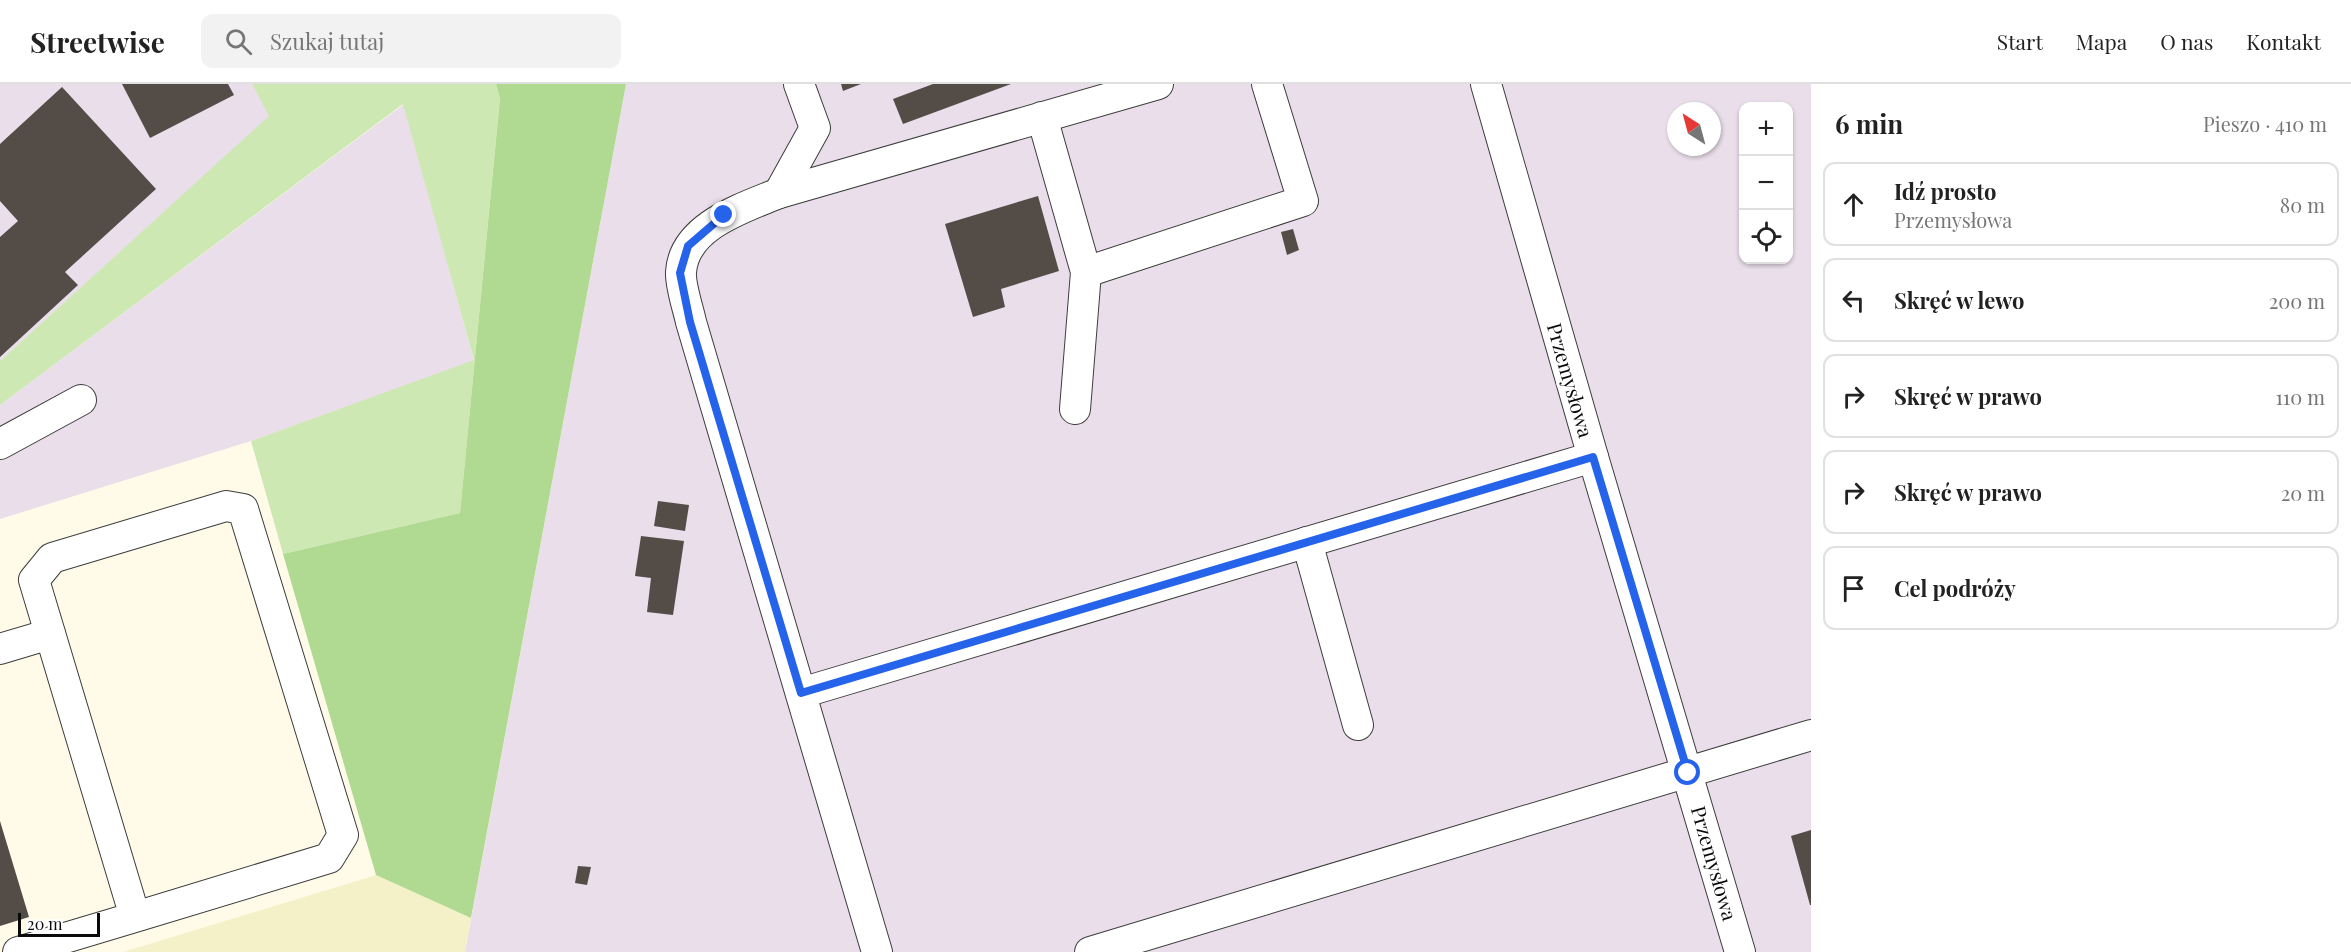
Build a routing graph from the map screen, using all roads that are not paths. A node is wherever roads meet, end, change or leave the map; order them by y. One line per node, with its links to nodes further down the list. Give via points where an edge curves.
1 (799, 84): 6 (street, via 815,128)
2 (1158, 84): 5 (street)
3 (1267, 84): 7 (street, via 1303,201)
4 (1486, 84): 11 (street, Przemysłowa)
5 (1042, 117): 6 (street); 7 (street)
6 (779, 193): 15 (street, via 724,215 688,246 680,273 690,322)
7 (1086, 272): 9 (street)
8 (81, 400): 10 (street)
9 (1075, 409)
10 (0, 444)
11 (1593, 457): 12 (street); 18 (street, Przemysłowa)
12 (1307, 542): 15 (street); 16 (street)
13 (50, 633): 14 (street); 19 (street); 19 (street, via 34,580 52,558 226,506 243,509 343,835 329,858)
14 (0, 649)
15 (801, 693): 21 (street)
16 (1358, 724)
17 (1811, 735): 18 (street)
18 (1688, 773): 22 (street); 23 (street, Przemysłowa)
19 (135, 917): 20 (street)
20 (18, 952)
21 (877, 952)
22 (1090, 952)
23 (1740, 952)

